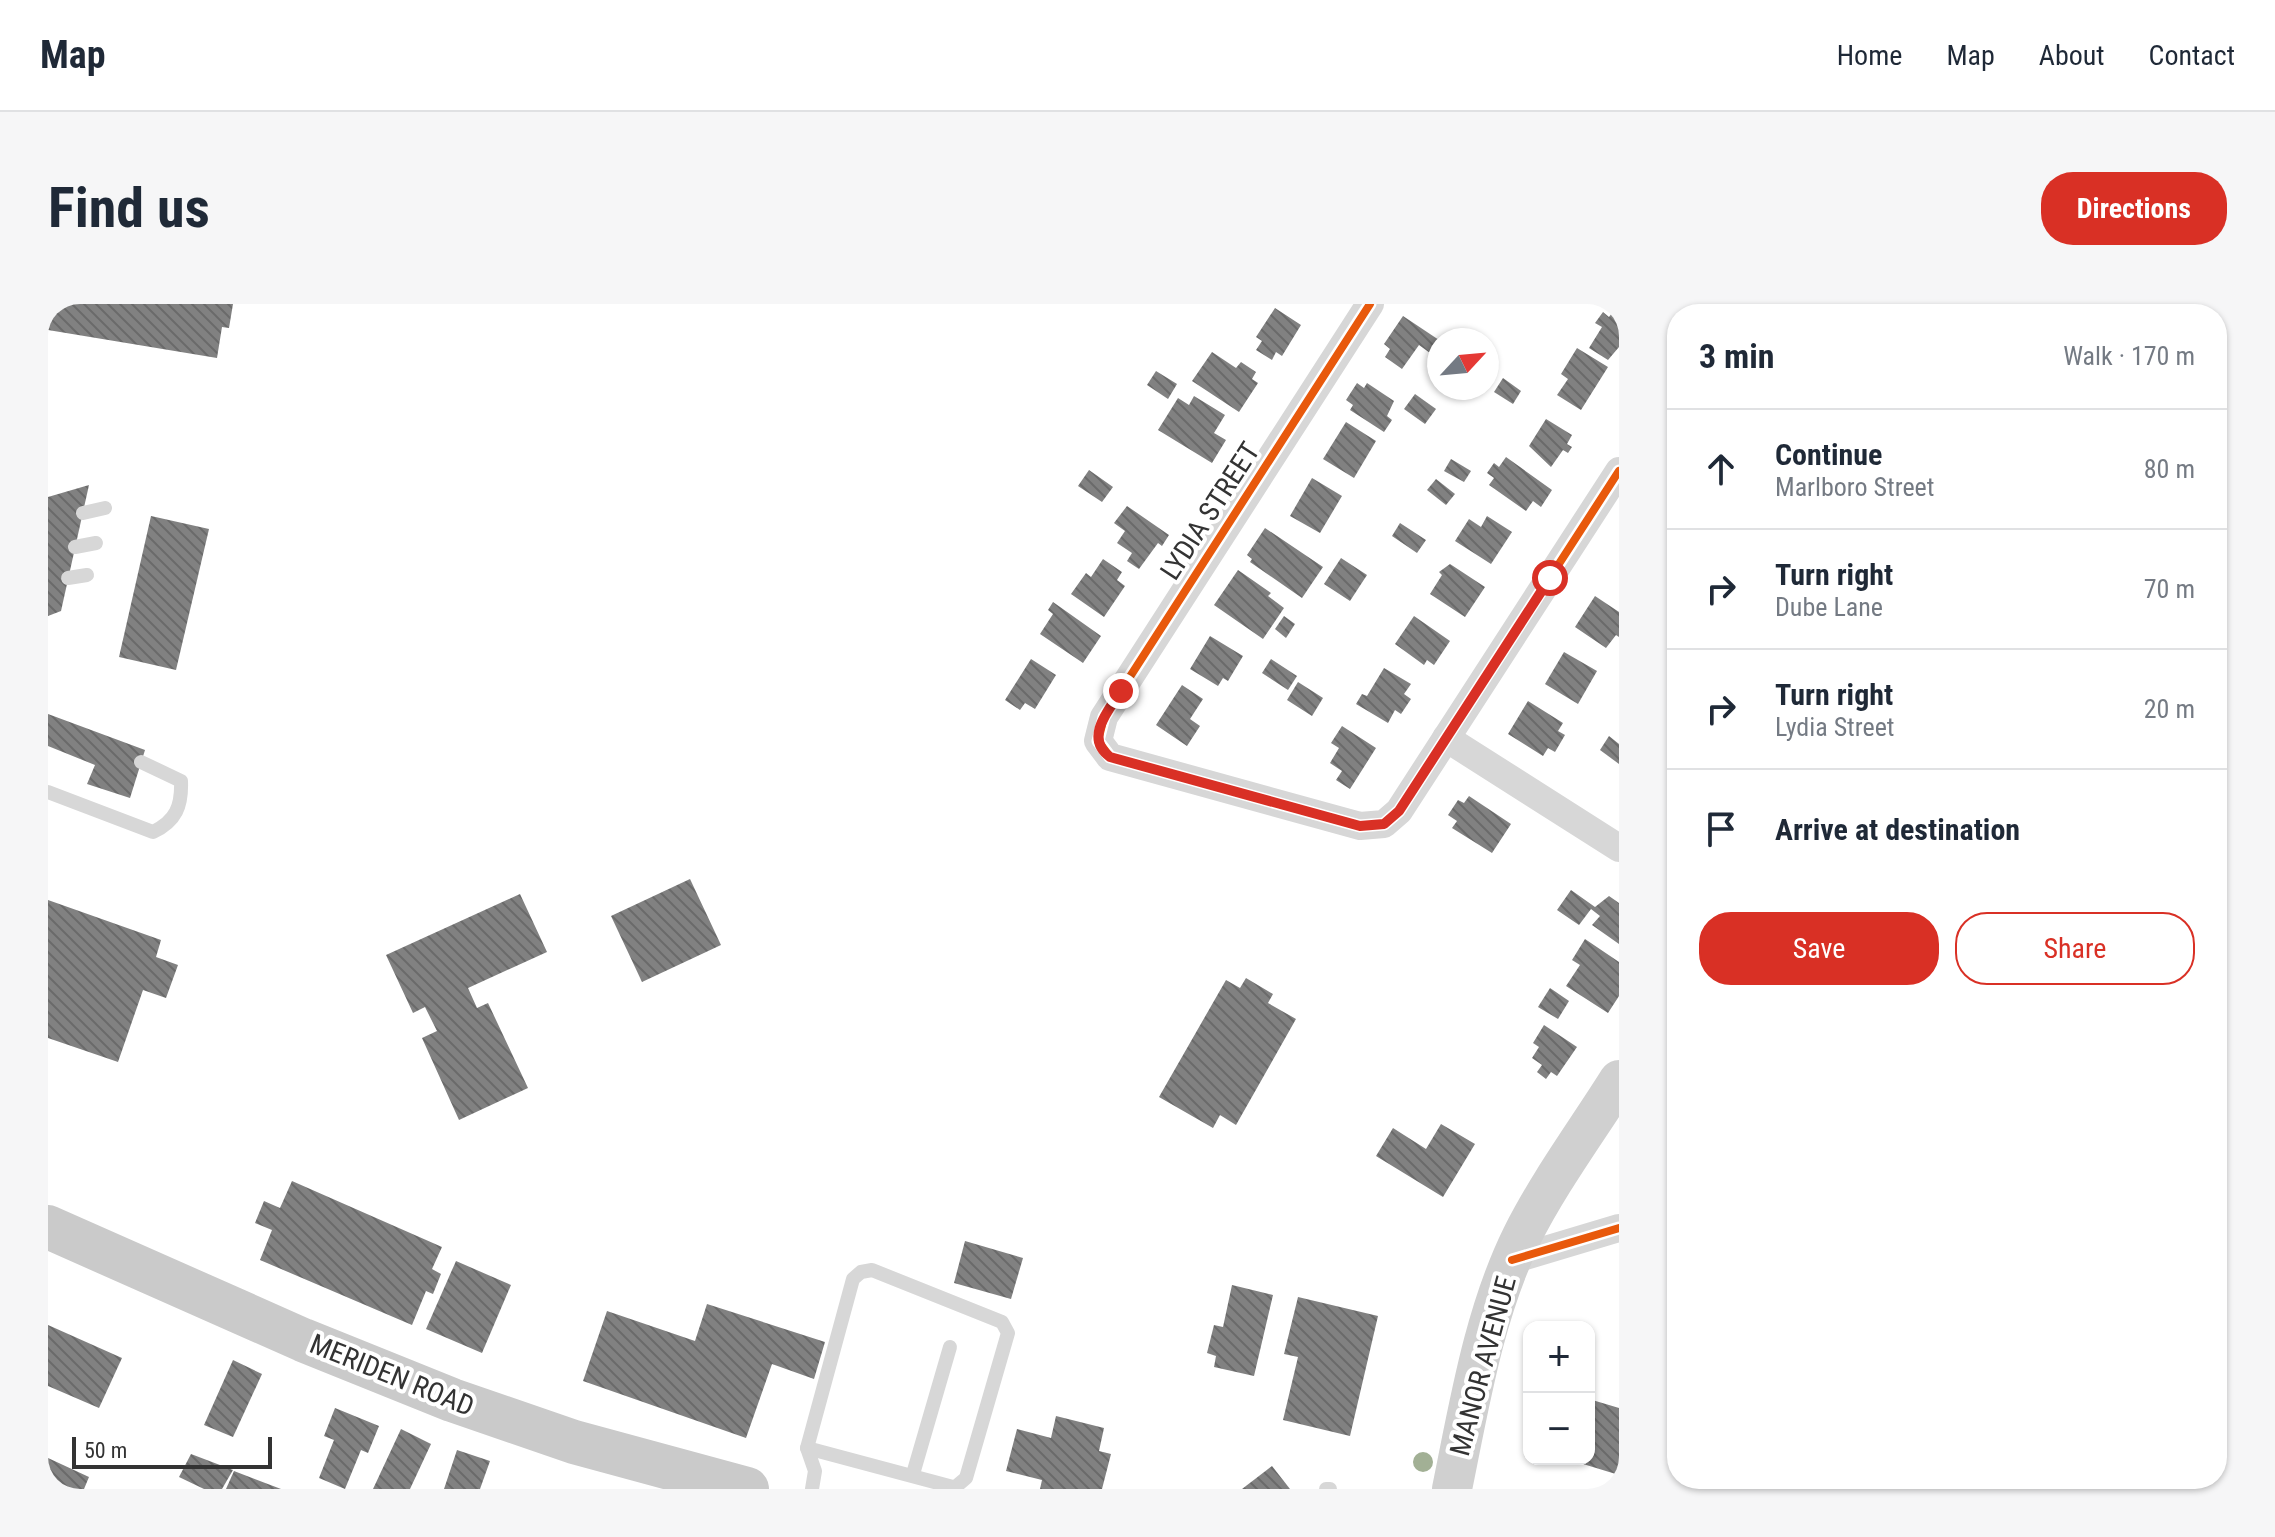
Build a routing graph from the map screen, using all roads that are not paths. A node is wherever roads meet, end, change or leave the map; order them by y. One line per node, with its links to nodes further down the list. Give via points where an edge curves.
1 (1370, 304): 9 (street, LYDIA STREET, via 1104,717 1100,746 1120,761 1360,826 1384,824 1399,811)
2 (1619, 471): 9 (street)
3 (105, 508): 4 (lane)
4 (83, 513)
5 (96, 543): 6 (lane)
6 (75, 547)
7 (87, 575): 8 (lane)
8 (68, 578)
9 (1446, 738): 12 (street)
10 (141, 762): 11 (lane, via 181,781 182,803 169,824 153,832)
11 (48, 792)
12 (1619, 848)
13 (1619, 1080): 16 (main road, MANOR AVENUE, via 1535,1213)
14 (48, 1227): 21 (main road, MERIDEN ROAD, via 452,1400 574,1442)
15 (1619, 1228): 16 (street)
16 (1512, 1260): 23 (main road, MANOR AVENUE)
17 (950, 1347): 19 (lane)
18 (807, 1448): 19 (lane); 20 (lane, via 853,1279 872,1270 1002,1322 1008,1333 966,1478); 22 (lane, via 815,1471)
19 (913, 1474): 20 (lane)
20 (953, 1488)
21 (747, 1489)
22 (812, 1489)
23 (1452, 1489)

